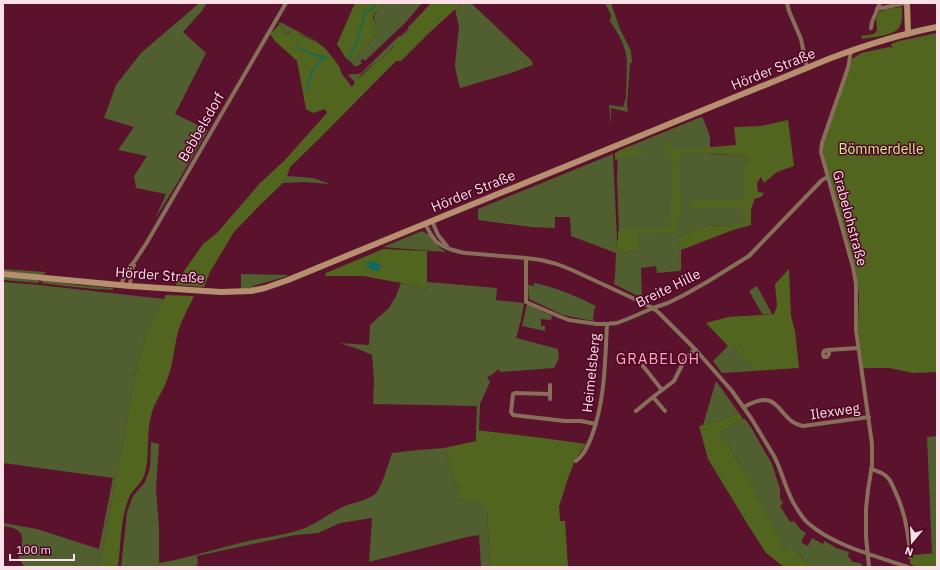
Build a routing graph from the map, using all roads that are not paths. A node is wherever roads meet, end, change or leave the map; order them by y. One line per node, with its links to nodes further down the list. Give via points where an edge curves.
1 (286, 3): 16 (street, Bebbelsdorf)
2 (787, 3): 10 (street, via 801,39)
3 (880, 3): 5 (street)
4 (906, 3): 5 (street); 8 (main road)
5 (877, 9): 7 (street)
6 (937, 27): 8 (main road, Hörder Straße)
7 (871, 28)
8 (908, 34): 9 (main road, Hörder Straße)
9 (851, 51): 10 (main road, Hörder Straße); 11 (street, Grabelohstraße, via 848,68 822,146)
10 (807, 68): 12 (main road, Hörder Straße)
11 (828, 177): 20 (street, Breite Hille, via 822,180 749,256 702,285); 22 (street, Grabelohstraße, via 853,268)
12 (432, 221): 13 (main road, Hörder Straße); 14 (street, via 440,238)
13 (425, 224): 14 (street, via 436,242); 19 (main road, Hörder Straße, via 288,280 251,291)
14 (449, 248): 15 (street, via 466,253)
15 (526, 258): 20 (street, via 568,268); 21 (street, Breite Hille, via 526,302 565,319)
16 (134, 262): 18 (street, Bebbelsdorf); 19 (street, Bebbelsdorf)
17 (3, 274): 18 (main road, Hörder Straße)
18 (121, 285): 19 (main road, Hörder Straße)
19 (130, 286)
20 (653, 308): 21 (street, Breite Hille, via 624,321); 23 (street)
21 (607, 324): 35 (street, Heimelsberg, via 602,394)
22 (858, 348): 24 (street); 34 (street, Grabelohstraße)
23 (695, 349): 27 (street, via 685,358 674,381); 31 (street)
24 (828, 350)
25 (642, 366): 27 (street)
26 (550, 385): 28 (street)
27 (662, 390): 29 (street)
28 (550, 394): 30 (street); 35 (street, Heimelsberg, via 513,394 511,412 514,415)
29 (653, 397): 32 (street); 33 (street)
30 (550, 399)
31 (744, 407): 34 (street, Ilexweg, via 755,401 770,401 792,422 803,426); 38 (street, via 774,456 790,497 804,519 830,538)
32 (665, 410)
33 (636, 411)
34 (869, 417): 37 (street, Grabelohstraße)
35 (596, 424): 36 (street, Heimelsberg, via 587,449)
36 (576, 461)
37 (871, 469): 38 (street, Grabelohstraße, via 866,509); 39 (street, via 888,477 892,483 906,520)
38 (868, 553): 40 (street, Grabelohstraße); 41 (street)
39 (910, 557)
40 (869, 567)
41 (908, 567)

